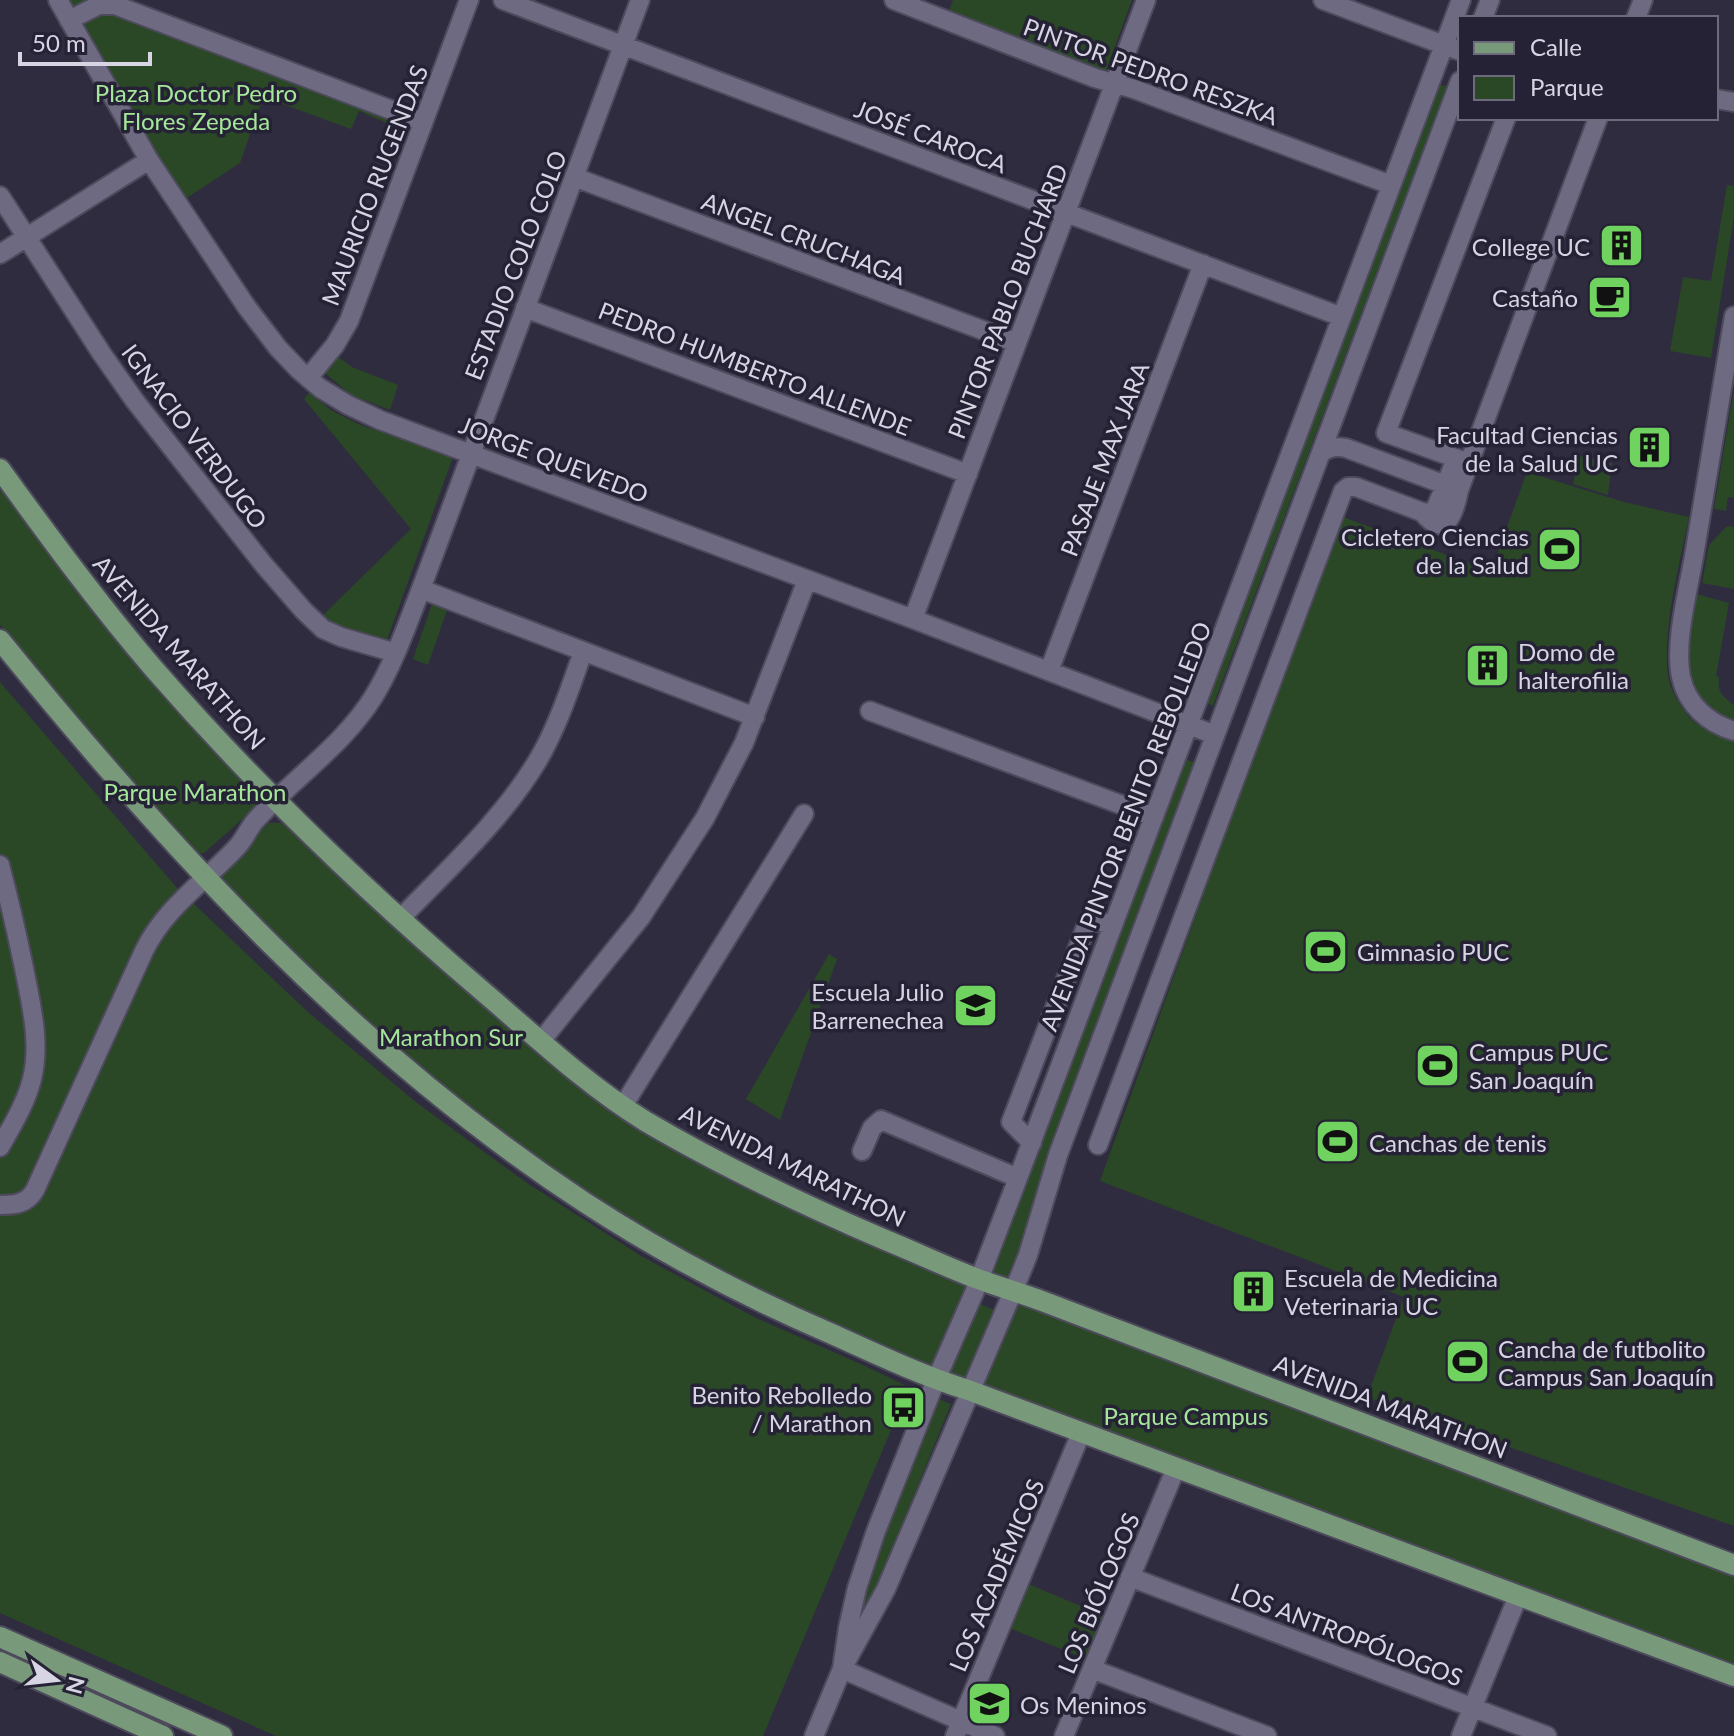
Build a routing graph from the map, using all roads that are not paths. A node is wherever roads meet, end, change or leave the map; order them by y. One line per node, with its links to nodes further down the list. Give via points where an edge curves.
1 (58, 0): 9 (street, JORGE QUEVEDO)
2 (469, 0): 16 (street, MAURICIO RUGENDAS)
3 (503, 0): 10 (street, JOSÉ CAROCA)
4 (640, 0): 10 (street, ESTADIO COLO COLO)
5 (894, 0): 12 (street, PINTOR PEDRO RESZKA)
6 (1146, 0): 12 (street, PINTOR PABLO BUCHARD)
7 (1323, 0): 11 (street)
8 (1461, 0): 11 (street, AVENIDA PINTOR BENITO REBOLLEDO)
9 (69, 20): 16 (street, via 99,5 125,8); 17 (street, JORGE QUEVEDO)
10 (623, 45): 18 (street, ESTADIO COLO COLO); 21 (street, JOSÉ CAROCA)
11 (1452, 48): 19 (street, AVENIDA PINTOR BENITO REBOLLEDO)
12 (1115, 83): 19 (street, PINTOR PEDRO RESZKA); 21 (street, PINTOR PABLO BUCHARD)
13 (1458, 86): 31 (street, AVENIDA PINTOR BENITO REBOLLEDO)
14 (1505, 120): 32 (street, via 1386,433)
15 (1597, 120): 32 (street, via 1496,390)
16 (423, 122): 29 (street, MAURICIO RUGENDAS, via 349,321)
17 (149, 160): 22 (street); 29 (street, JORGE QUEVEDO, via 246,306)
18 (574, 177): 25 (street, ESTADIO COLO COLO); 28 (street, ANGEL CRUCHAGA)
19 (1391, 185): 27 (street, AVENIDA PINTOR BENITO REBOLLEDO)
20 (0, 196): 22 (street, IGNACIO VERDUGO)
21 (1066, 212): 24 (street, JOSÉ CAROCA); 28 (street, PINTOR PABLO BUCHARD)
22 (25, 238): 23 (street); 41 (street, IGNACIO VERDUGO, via 135,401 304,611 332,633)
23 (0, 254)
24 (1203, 264): 27 (street, JOSÉ CAROCA); 42 (street, PASAJE MAX JARA)
25 (525, 308): 30 (street, ESTADIO COLO COLO); 34 (street, PEDRO HUMBERTO ALLENDE)
26 (1734, 316): 46 (street, via 1679,657 1683,685 1696,707 1710,721)
27 (1342, 317): 45 (street, AVENIDA PINTOR BENITO REBOLLEDO)
28 (1017, 343): 34 (street, PINTOR PABLO BUCHARD)
29 (308, 378): 30 (street, JORGE QUEVEDO, via 364,413)
30 (471, 453): 36 (street, JORGE QUEVEDO); 37 (street, ESTADIO COLO COLO)
31 (1321, 453): 35 (street, via 1346,448); 47 (street, AVENIDA PINTOR BENITO REBOLLEDO)
32 (1463, 461): 35 (street)
33 (0, 469): 48 (main road, AVENIDA MARATHON, via 153,668)
34 (968, 474): 38 (street, PINTOR PABLO BUCHARD)
35 (1453, 488): 58 (street, via 1430,513 1356,487 1343,491)
36 (807, 580): 38 (street, JORGE QUEVEDO); 44 (street)
37 (421, 589): 40 (street); 41 (street, ESTADIO COLO COLO)
38 (913, 619): 42 (street, JORGE QUEVEDO)
39 (0, 640): 52 (main road, via 98,760)
40 (583, 652): 44 (street); 53 (street, via 546,745 523,783)
41 (396, 653): 48 (street, ESTADIO COLO COLO, via 359,718)
42 (1049, 671): 45 (street, JORGE QUEVEDO)
43 (870, 711): 50 (street)
44 (755, 717): 55 (street, via 705,818 655,899)
45 (1189, 725): 47 (street, JORGE QUEVEDO); 50 (street, AVENIDA PINTOR BENITO REBOLLEDO)
46 (1734, 731)
47 (1215, 735): 64 (street, AVENIDA PINTOR BENITO REBOLLEDO)
48 (276, 800): 52 (street, ESTADIO COLO COLO, via 238,831); 53 (main road, AVENIDA MARATHON)
49 (804, 814): 56 (street)
50 (1154, 817): 54 (street, AVENIDA PINTOR BENITO REBOLLEDO)
51 (0, 865): 59 (street, via 30,999 35,1054 32,1081)
52 (201, 873): 62 (street, ESTADIO COLO COLO, via 154,912 139,935 27,1186 16,1200); 65 (main road, via 389,1053 582,1201 766,1304)
53 (400, 919): 55 (main road, AVENIDA MARATHON)
54 (1113, 925): 57 (street, AVENIDA PINTOR BENITO REBOLLEDO); 57 (street, via 1089,919 1011,1122)
55 (541, 1041): 56 (main road, AVENIDA MARATHON)
56 (623, 1106): 63 (main road, AVENIDA MARATHON, via 779,1192)
57 (1032, 1143): 61 (street, AVENIDA PINTOR BENITO REBOLLEDO)
58 (1098, 1145)
59 (0, 1147)
60 (862, 1151): 61 (street, via 881,1120)
61 (1018, 1178): 63 (street, AVENIDA PINTOR BENITO REBOLLEDO)
62 (0, 1205)
63 (979, 1280): 64 (main road, AVENIDA MARATHON); 65 (street, AVENIDA PINTOR BENITO REBOLLEDO)
64 (1012, 1290): 66 (street, AVENIDA PINTOR BENITO REBOLLEDO); 69 (main road, AVENIDA MARATHON)
65 (936, 1380): 66 (main road); 74 (street, AVENIDA PINTOR BENITO REBOLLEDO, via 866,1559)
66 (971, 1391): 67 (main road); 74 (street, AVENIDA PINTOR BENITO REBOLLEDO, via 886,1589)
67 (1081, 1433): 68 (main road); 78 (street, LOS ACADÉMICOS)
68 (1176, 1468): 70 (street, LOS BIÓLOGOS); 71 (main road)
69 (1734, 1565)
70 (1130, 1577): 75 (street, LOS BIÓLOGOS); 77 (street, LOS ANTROPÓLOGOS)
71 (1518, 1596): 76 (main road); 77 (street)
72 (0, 1637): 80 (main road)
73 (0, 1662): 79 (main road)
74 (842, 1669): 78 (street); 81 (street, AVENIDA PINTOR BENITO REBOLLEDO)
75 (1092, 1669): 83 (street, LOS BIÓLOGOS); 84 (street)
76 (1734, 1676)
77 (1473, 1708): 85 (street); 86 (street, LOS ANTROPÓLOGOS)
78 (958, 1729): 82 (street)
79 (163, 1736)
80 (222, 1736)
81 (814, 1736)
82 (995, 1736)
83 (1064, 1736)
84 (1267, 1736)
85 (1461, 1736)
86 (1547, 1736)

